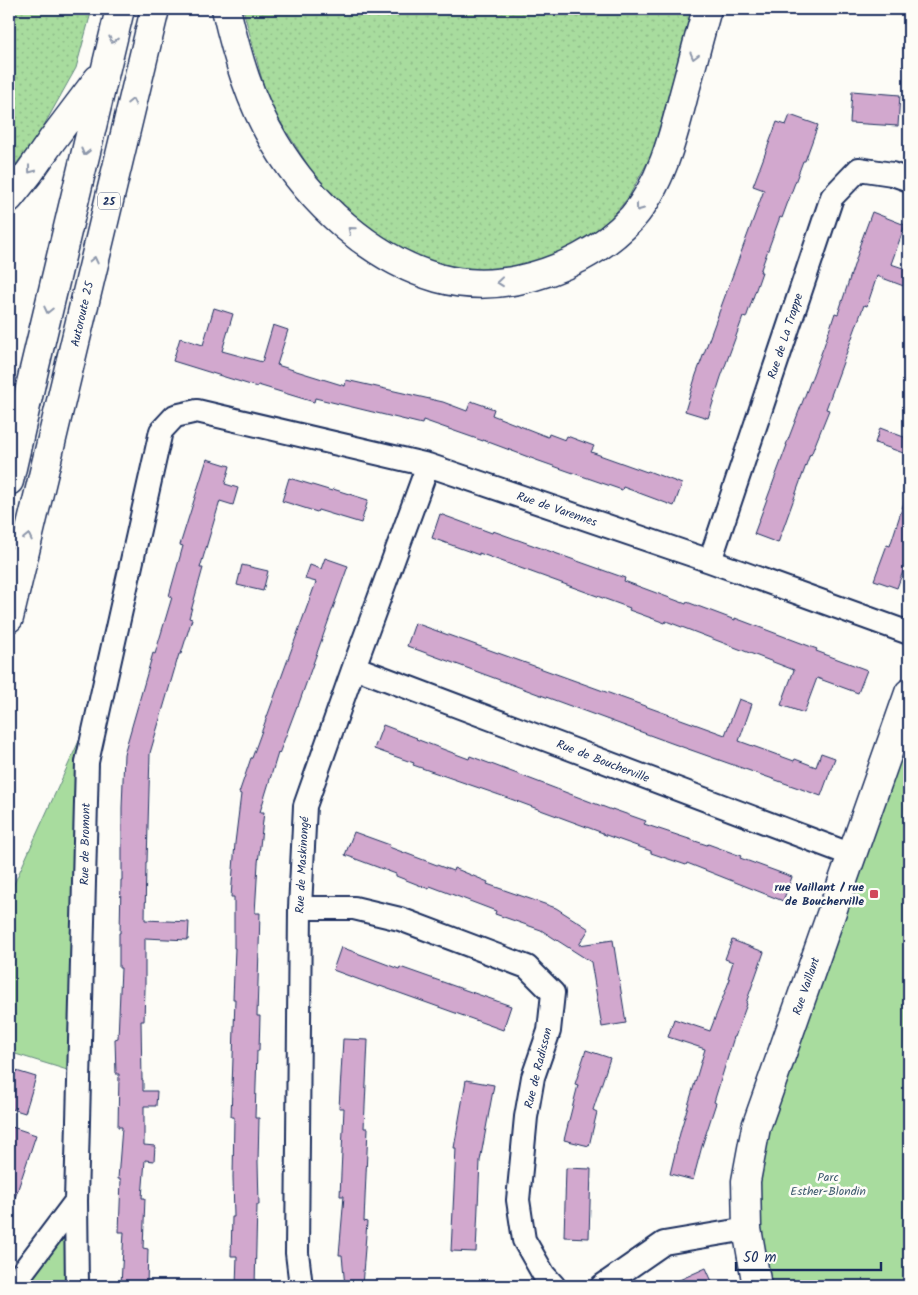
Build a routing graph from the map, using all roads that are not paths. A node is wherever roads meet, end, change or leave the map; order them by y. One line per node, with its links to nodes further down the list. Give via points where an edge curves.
1 (120, 9): 5 (main road, one-way to 5)
2 (155, 9): 12 (main road, Autoroute 25 / 25, one-way to 2)
3 (226, 9): 4 (main road, one-way to 3, via 668,153 654,185 632,217 600,246 566,265 511,281 474,283 439,278 389,257 345,226 312,192 274,143 258,110 241,69)
4 (707, 9)
5 (105, 70): 7 (main road, one-way to 7); 10 (main road, one-way to 10)
6 (909, 180): 11 (street, Rue de La Trappe, via 859,169 832,197)
7 (9, 198)
8 (197, 411): 9 (street, Rue de Varennes); 18 (street, Rue de Bromont, via 176,416 161,431 88,762)
9 (428, 465): 11 (street, Rue de Varennes); 14 (street, Rue de Maskinongé)
10 (9, 481)
11 (710, 562): 13 (street, Rue de Varennes)
12 (9, 618)
13 (909, 633)
14 (354, 667): 16 (street, Rue de Boucherville); 17 (street, Rue de Maskinongé, via 305,806)
15 (909, 693): 16 (main road, Rue Vaillant)
16 (852, 855): 19 (main road, Rue Vaillant, via 756,1127 746,1181)
17 (300, 908): 22 (street, Rue de Maskinongé, via 297,1253); 23 (street, Rue de Radisson, via 354,908 400,919 527,967 553,992 549,1031 533,1077 526,1117 518,1200 524,1240)
18 (76, 1201): 20 (street); 21 (street, Rue de Bromont)
19 (747, 1230): 24 (street, via 664,1243); 25 (main road, Rue Vaillant)
20 (12, 1286)
21 (77, 1286)
22 (301, 1286)
23 (554, 1286)
24 (602, 1286)
25 (757, 1286)

